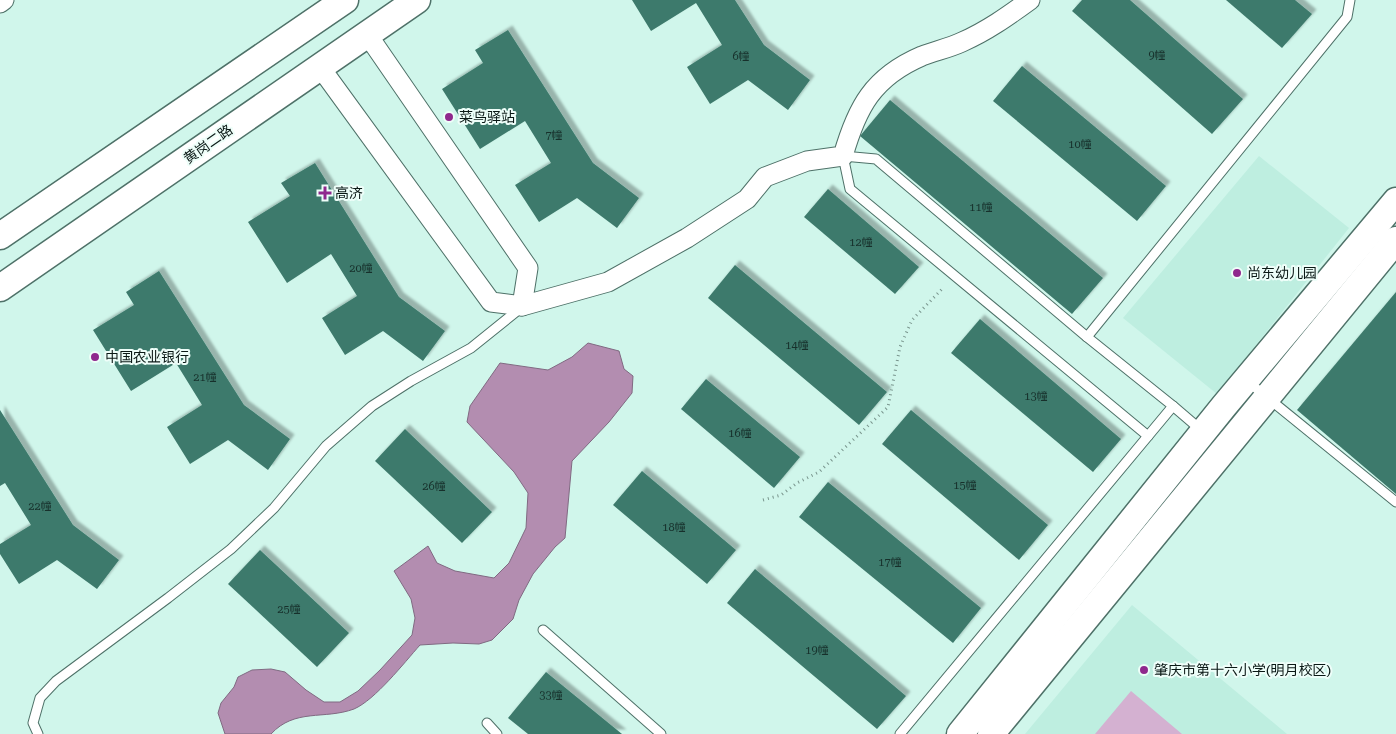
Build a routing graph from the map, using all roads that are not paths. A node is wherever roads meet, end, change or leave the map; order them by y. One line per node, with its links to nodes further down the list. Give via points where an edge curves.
1 (4, 0): 6 (street)
2 (345, 0): 11 (street)
3 (417, 0): 7 (street, 黄岗二路)
4 (1030, 0): 9 (street, via 1000,22 962,42 890,73 866,98 851,128)
5 (1350, 0): 15 (lane, via 1347,17)
6 (0, 2)
7 (367, 34): 8 (street, 黄岗二路); 14 (street, via 528,268)
8 (320, 67): 13 (street, 黄岗二路); 14 (street, via 491,302)
9 (843, 156): 14 (street, via 808,161 764,177 747,198 687,238 608,282); 15 (lane, via 876,159); 20 (lane, via 850,189)
10 (1396, 201): 16 (street)
11 (0, 236)
12 (1396, 240): 17 (street)
13 (0, 288)
14 (522, 306): 24 (lane, via 471,348 372,406 326,446 274,508 230,549 56,681 40,698 33,723)
15 (1087, 337): 18 (lane)
16 (1246, 380): 17 (lane); 19 (street)
17 (1267, 397): 21 (lane); 29 (street)
18 (1173, 406): 19 (lane); 20 (lane)
19 (1204, 432): 28 (street)
20 (1148, 436): 27 (lane)
21 (1396, 502)
22 (543, 630): 26 (lane)
23 (487, 723): 25 (lane)
24 (38, 734)
25 (497, 734)
26 (662, 734)
27 (900, 734)
28 (960, 734)
29 (991, 734)

